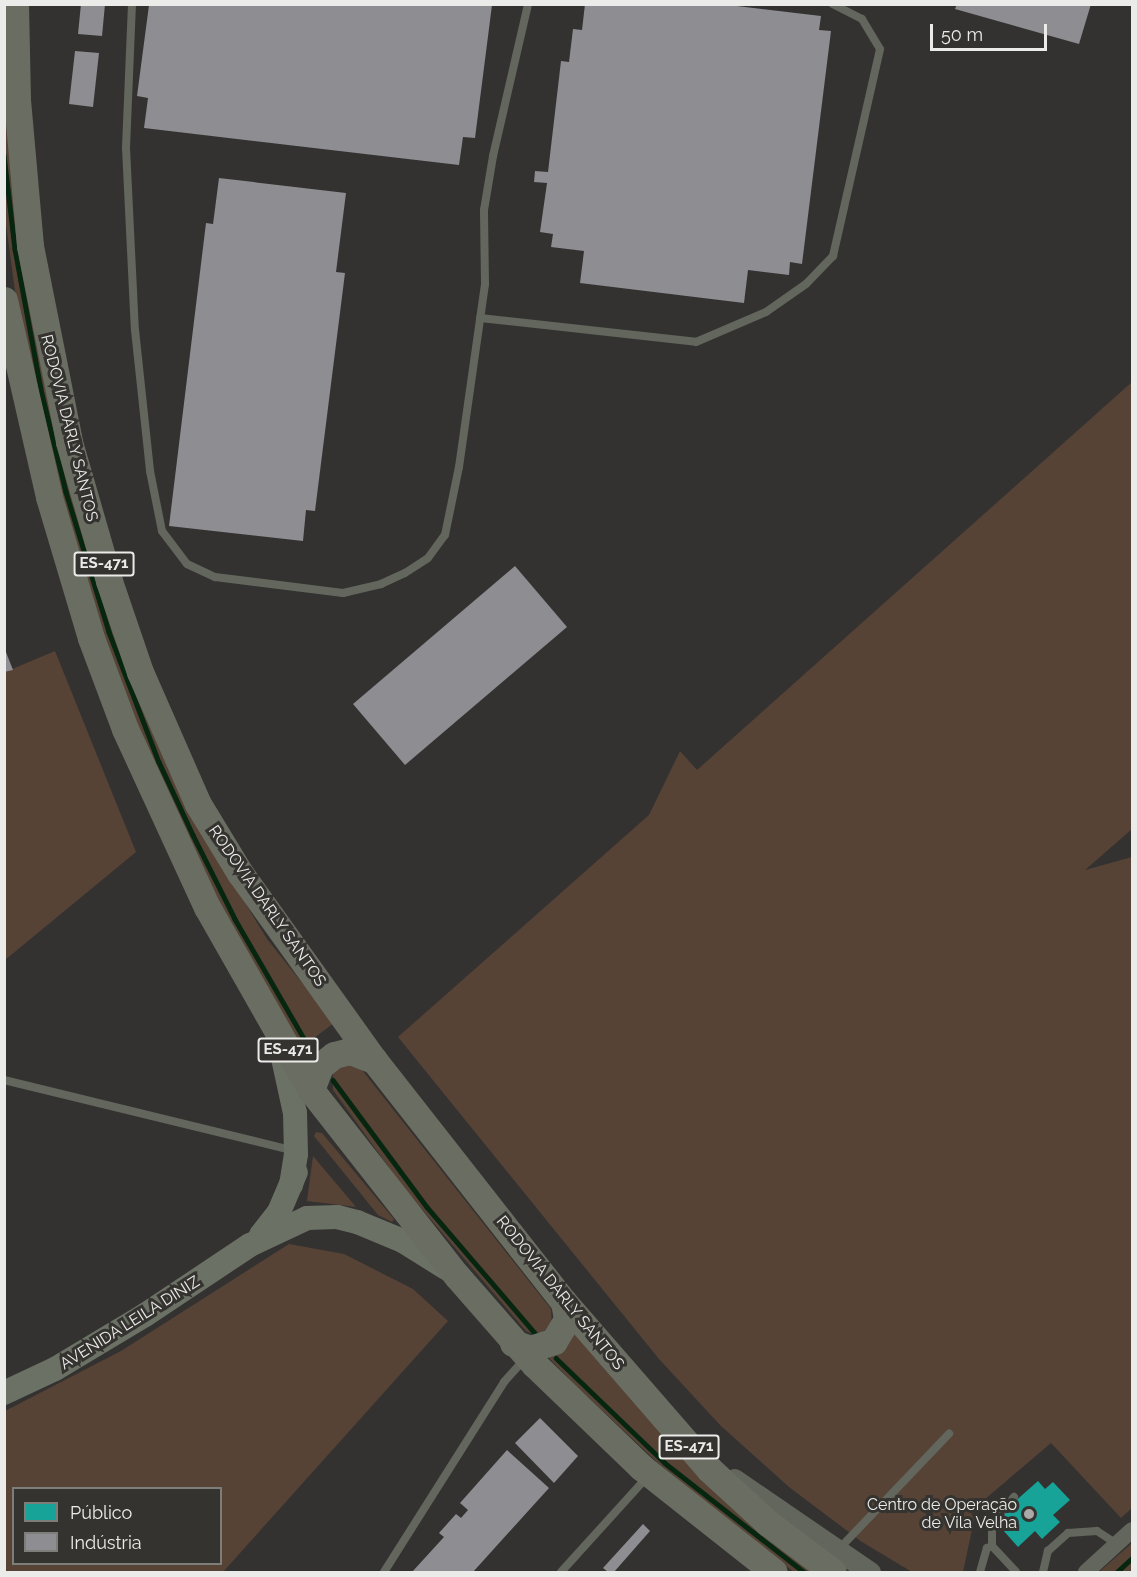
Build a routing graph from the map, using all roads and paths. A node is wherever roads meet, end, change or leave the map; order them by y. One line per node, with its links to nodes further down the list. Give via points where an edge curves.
1 (15, 4): 8 (main road, RODOVIA DARLY SANTOS / ES-471, via 20,149 38,295 69,442 124,627 158,717 212,829)
2 (132, 4): 6 (lane, via 126,148 135,330 150,471 162,531 188,564 215,577 343,594 381,584 428,558 445,535 450,512)
3 (528, 4): 6 (lane, via 484,210 485,284)
4 (833, 4): 6 (lane, via 862,20 880,49 832,256 806,284 766,312 696,342)
5 (4, 300): 7 (main road, RODOVIA DARLY SANTOS / ES-471, via 49,497 108,684 185,864)
6 (480, 318)
7 (265, 1011): 10 (main road, RODOVIA DARLY SANTOS / ES-471); 11 (main road, via 288,1073)
8 (374, 1060): 10 (main road, via 350,1052 334,1055 315,1073); 14 (main road, RODOVIA DARLY SANTOS / ES-471)
9 (4, 1080): 11 (lane)
10 (311, 1090): 11 (main road, AVENIDA LEILA DINIZ); 13 (main road, RODOVIA DARLY SANTOS / ES-471)
11 (299, 1151): 12 (main road, AVENIDA LEILA DINIZ, via 279,1212)
12 (250, 1245): 13 (main road, AVENIDA LEILA DINIZ, via 293,1222 337,1217 403,1241); 16 (main road, AVENIDA LEILA DINIZ, via 136,1321)
13 (457, 1276): 15 (main road, RODOVIA DARLY SANTOS / ES-471)
14 (564, 1302): 15 (main road, via 567,1319 554,1341); 23 (main road, RODOVIA DARLY SANTOS / ES-471, via 690,1449 761,1517)
15 (520, 1350): 18 (main road, RODOVIA DARLY SANTOS / ES-471); 24 (lane, via 504,1382)
16 (4, 1393)
17 (949, 1434): 23 (lane)
18 (650, 1474): 25 (lane); 26 (main road, RODOVIA DARLY SANTOS / ES-471)
19 (1014, 1497): 22 (lane, via 992,1524)
20 (1132, 1530): 21 (street)
21 (1117, 1544): 30 (lane, via 1097,1531 1068,1533 1048,1551); 31 (street)
22 (992, 1546): 28 (lane, via 987,1548); 29 (lane)
23 (835, 1561): 27 (street)
24 (384, 1572)
25 (561, 1572)
26 (774, 1572)
27 (870, 1572)
28 (980, 1572)
29 (1016, 1572)
30 (1043, 1572)
31 (1086, 1572)

